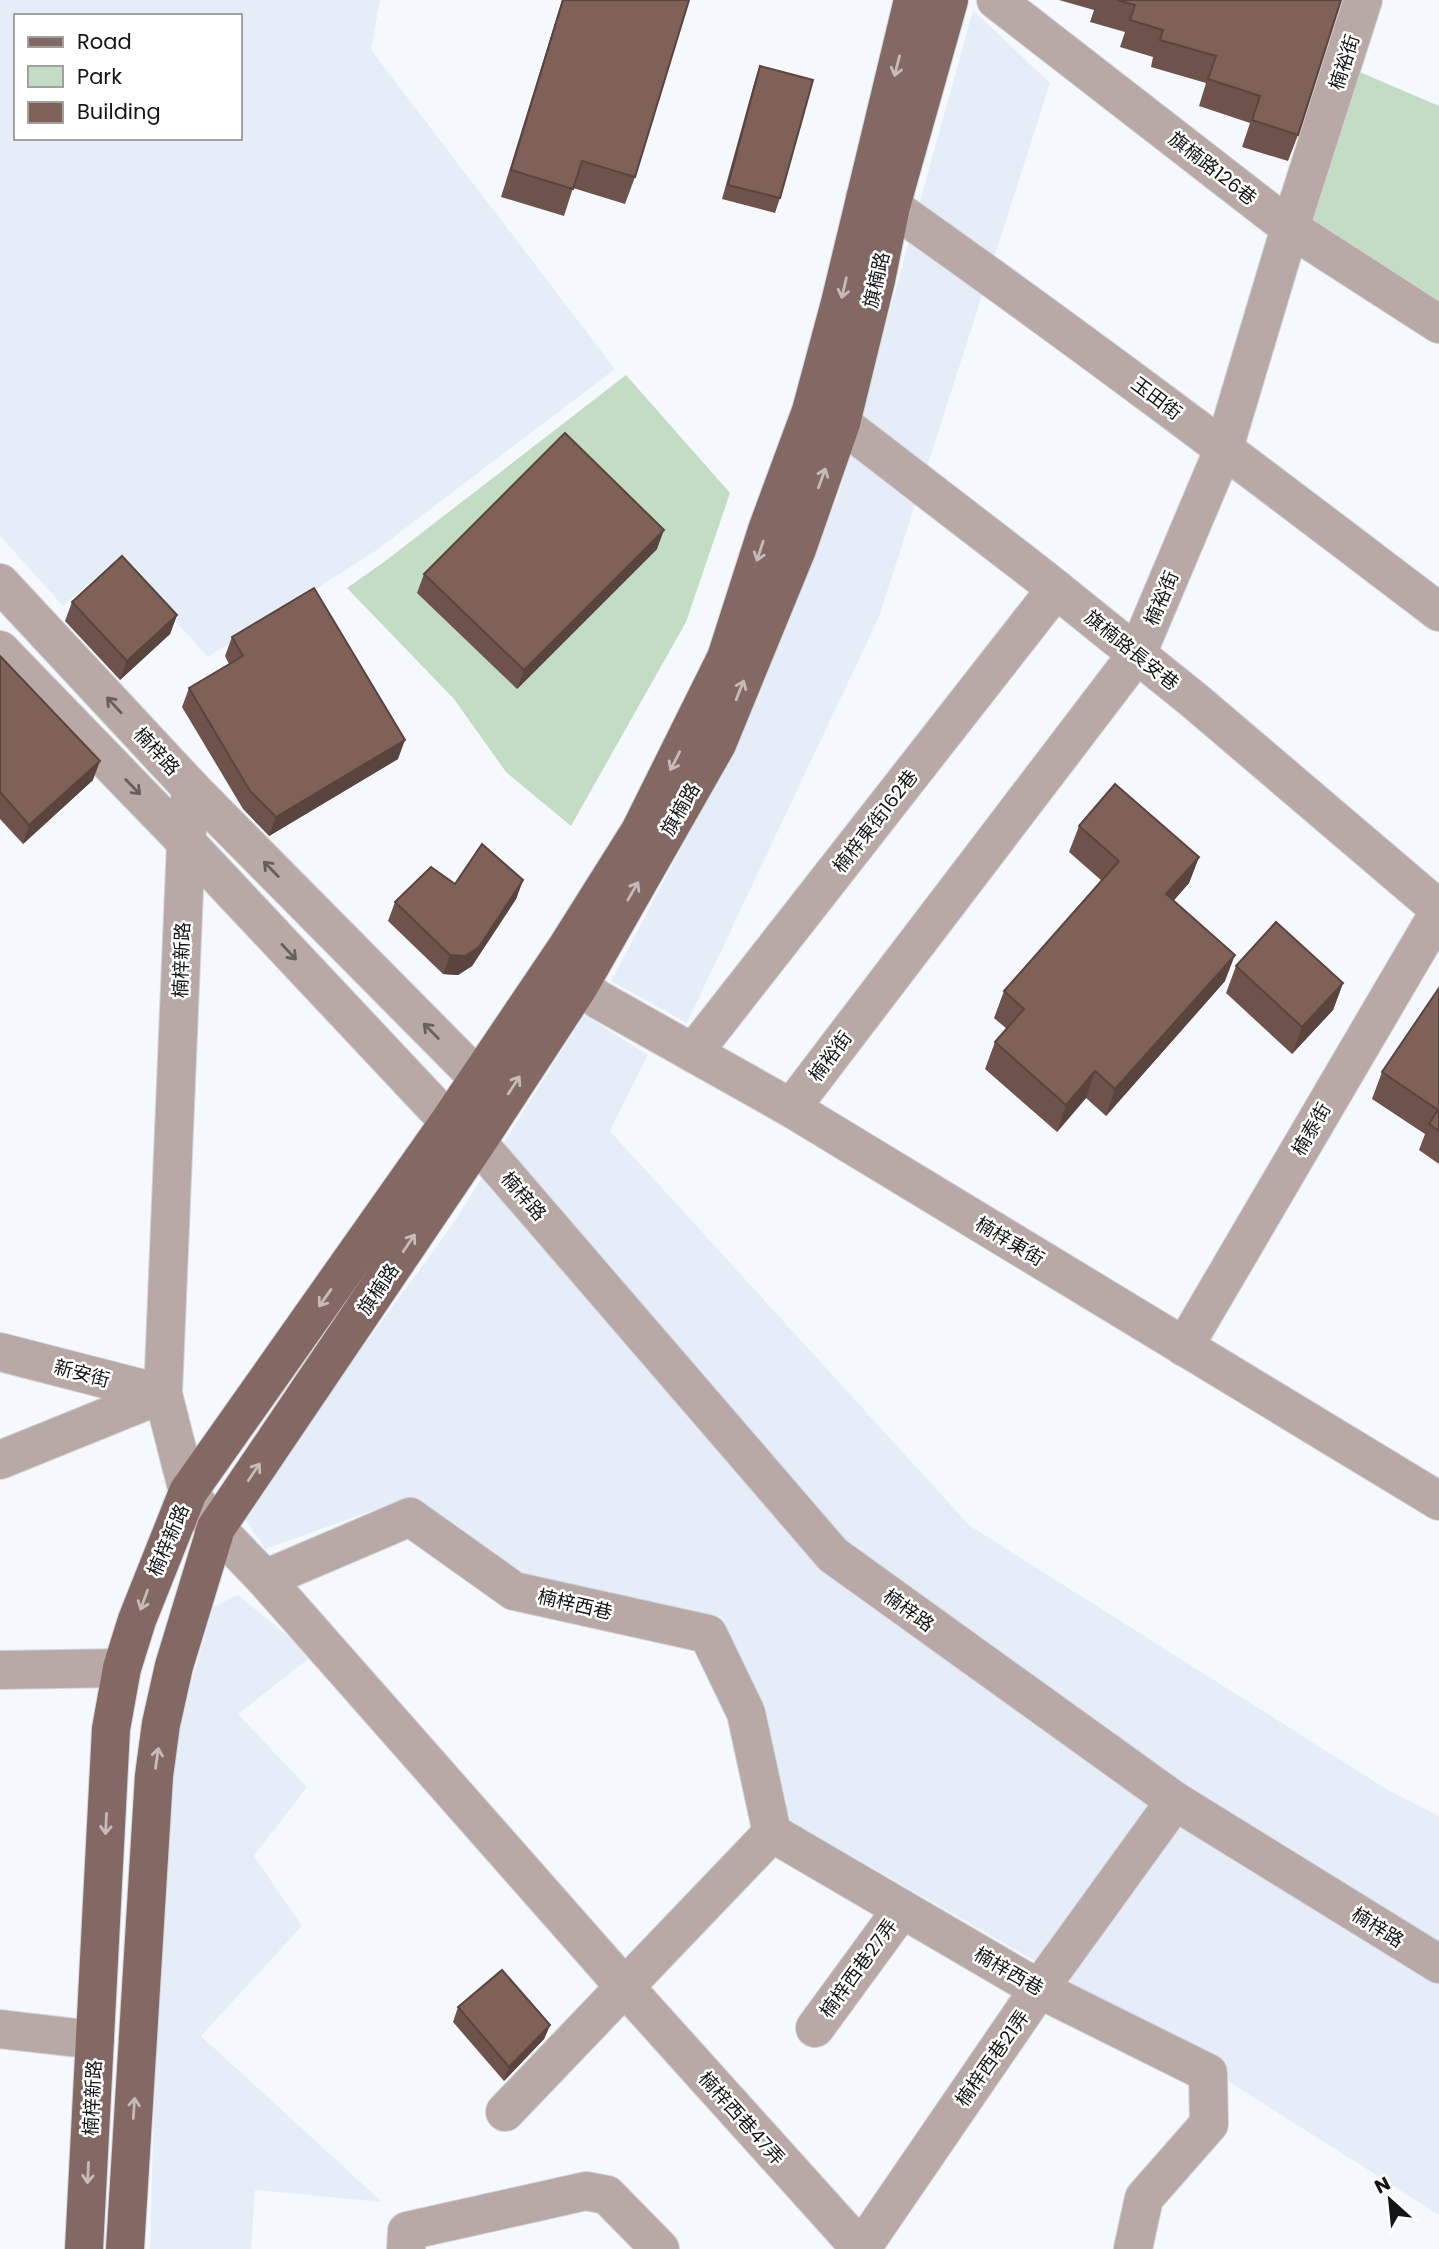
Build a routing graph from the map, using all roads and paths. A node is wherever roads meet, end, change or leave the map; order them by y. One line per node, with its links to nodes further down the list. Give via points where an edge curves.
1 (913, 0): 5 (main road, 旗楠路, one-way to 5)
2 (949, 0): 5 (main road, 旗楠路)
3 (996, 0): 6 (street, 旗楠路126巷)
4 (1363, 0): 6 (street, 楠裕街)
5 (878, 202): 8 (main road, 旗楠路); 9 (street, 玉田街, via 1033,307)
6 (1290, 228): 7 (street, 旗楠路126巷); 9 (street, 楠裕街)
7 (1439, 324)
8 (826, 417): 11 (street, 旗楠路長安巷); 18 (main road, 旗楠路, one-way to 8, via 718,744 797,549); 20 (main road, 旗楠路, one-way to 20, via 767,530 726,658 639,831)
9 (1224, 448): 12 (street, 玉田街); 14 (street, 楠裕街)
10 (0, 583): 15 (street, 楠梓路, one-way to 10)
11 (1056, 589): 14 (street, 旗楠路長安巷); 19 (street, 楠梓東街162巷)
12 (1439, 612)
13 (0, 650): 16 (street, 楠梓路, one-way to 16)
14 (1137, 654): 17 (street, 旗楠路長安巷); 21 (street, 楠裕街)
15 (191, 788): 16 (street, 楠梓新路); 20 (street, 楠梓路, one-way to 15)
16 (186, 842): 22 (street, 楠梓路, one-way to 22); 25 (street, 楠梓新路)
17 (1439, 910): 23 (street, 楠泰街)
18 (579, 986): 19 (street, 楠梓東街); 22 (main road, 旗楠路, one-way to 18)
19 (693, 1053): 21 (street, 楠梓東街)
20 (479, 1079): 22 (main road, 旗楠路)
21 (791, 1108): 23 (street, 楠梓東街)
22 (463, 1132): 27 (main road, 旗楠路, one-way to 27); 29 (main road, 旗楠路, one-way to 22); 33 (street, 楠梓路, via 833,1556)
23 (1184, 1347): 28 (street, 楠梓東街)
24 (0, 1352): 25 (street, 新安街)
25 (163, 1394): 26 (street); 27 (street, 楠梓新路)
26 (0, 1460)
27 (188, 1492): 29 (street); 31 (main road, 楠梓新路, one-way to 31, via 152,1578)
28 (1439, 1501)
29 (216, 1528): 30 (street); 44 (main road, 楠梓新路, one-way to 29, via 154,1776 173,1674)
30 (265, 1579): 34 (street, 楠梓西巷, via 410,1517 514,1591 708,1634 746,1713); 37 (street)
31 (122, 1668): 32 (street); 41 (main road, 楠梓新路, one-way to 41, via 111,1729)
32 (0, 1670)
33 (1175, 1801): 36 (street, 楠梓路); 38 (street, 楠梓西巷21弄)
34 (772, 1833): 35 (street, 楠梓西巷); 37 (street)
35 (902, 1909): 38 (street, 楠梓西巷); 39 (street, 楠梓西巷27弄)
36 (1439, 1964)
37 (624, 1986): 42 (street); 47 (street, 楠梓西巷47弄)
38 (1040, 1989): 47 (street, 楠梓西巷21弄); 48 (street, 楠梓西巷, via 1208,2073 1209,2124 1144,2198)
39 (815, 2028)
40 (0, 2029): 41 (street)
41 (95, 2040): 43 (main road, 楠梓新路, one-way to 43)
42 (505, 2112)
43 (84, 2249)
44 (125, 2249)
45 (406, 2249): 46 (street, via 407,2231 586,2191 607,2195)
46 (660, 2249)
47 (861, 2249)
48 (1133, 2249)

